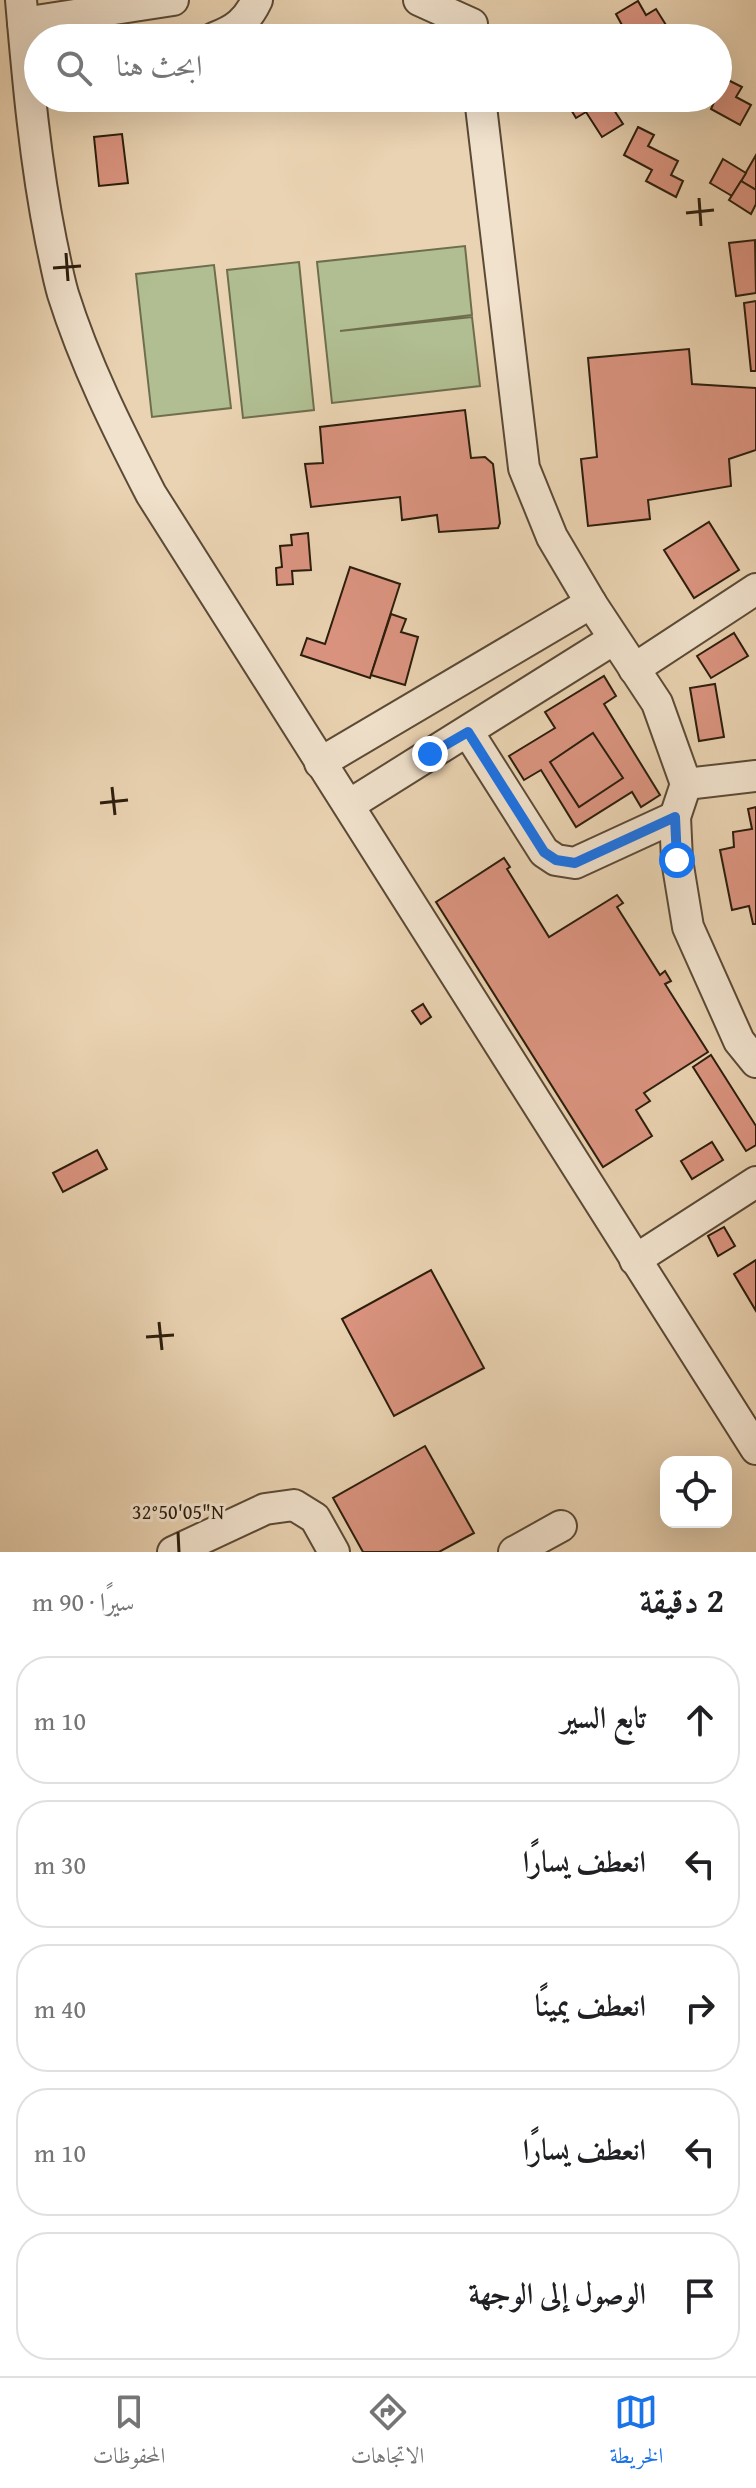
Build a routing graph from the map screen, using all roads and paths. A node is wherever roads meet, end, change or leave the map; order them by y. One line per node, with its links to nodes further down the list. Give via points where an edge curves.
1 (173, 0): 4 (street)
2 (257, 0): 6 (street)
3 (419, 0): 5 (street)
4 (22, 11)
5 (472, 21)
6 (241, 24)
7 (35, 112): 14 (street, via 41,191 62,292 111,416 151,494)
8 (482, 112): 10 (street, via 524,468 552,537)
9 (756, 589): 12 (street)
10 (591, 603): 11 (street); 14 (street)
11 (614, 639): 12 (street); 13 (street)
12 (634, 669): 16 (street, via 657,703)
13 (468, 732): 17 (street); 18 (street, via 544,852 556,860 575,863)
14 (320, 763): 17 (street)
15 (756, 776): 16 (street)
16 (686, 784): 18 (street)
17 (349, 805): 21 (street)
18 (675, 817): 19 (street, via 688,927 739,1041)
19 (756, 1062)
20 (756, 1182): 21 (street)
21 (635, 1260): 22 (street)
22 (756, 1449)
23 (561, 1526): 26 (street)
24 (173, 1552): 25 (street, via 265,1509 294,1505 315,1518)
25 (334, 1552)
26 (514, 1552)

